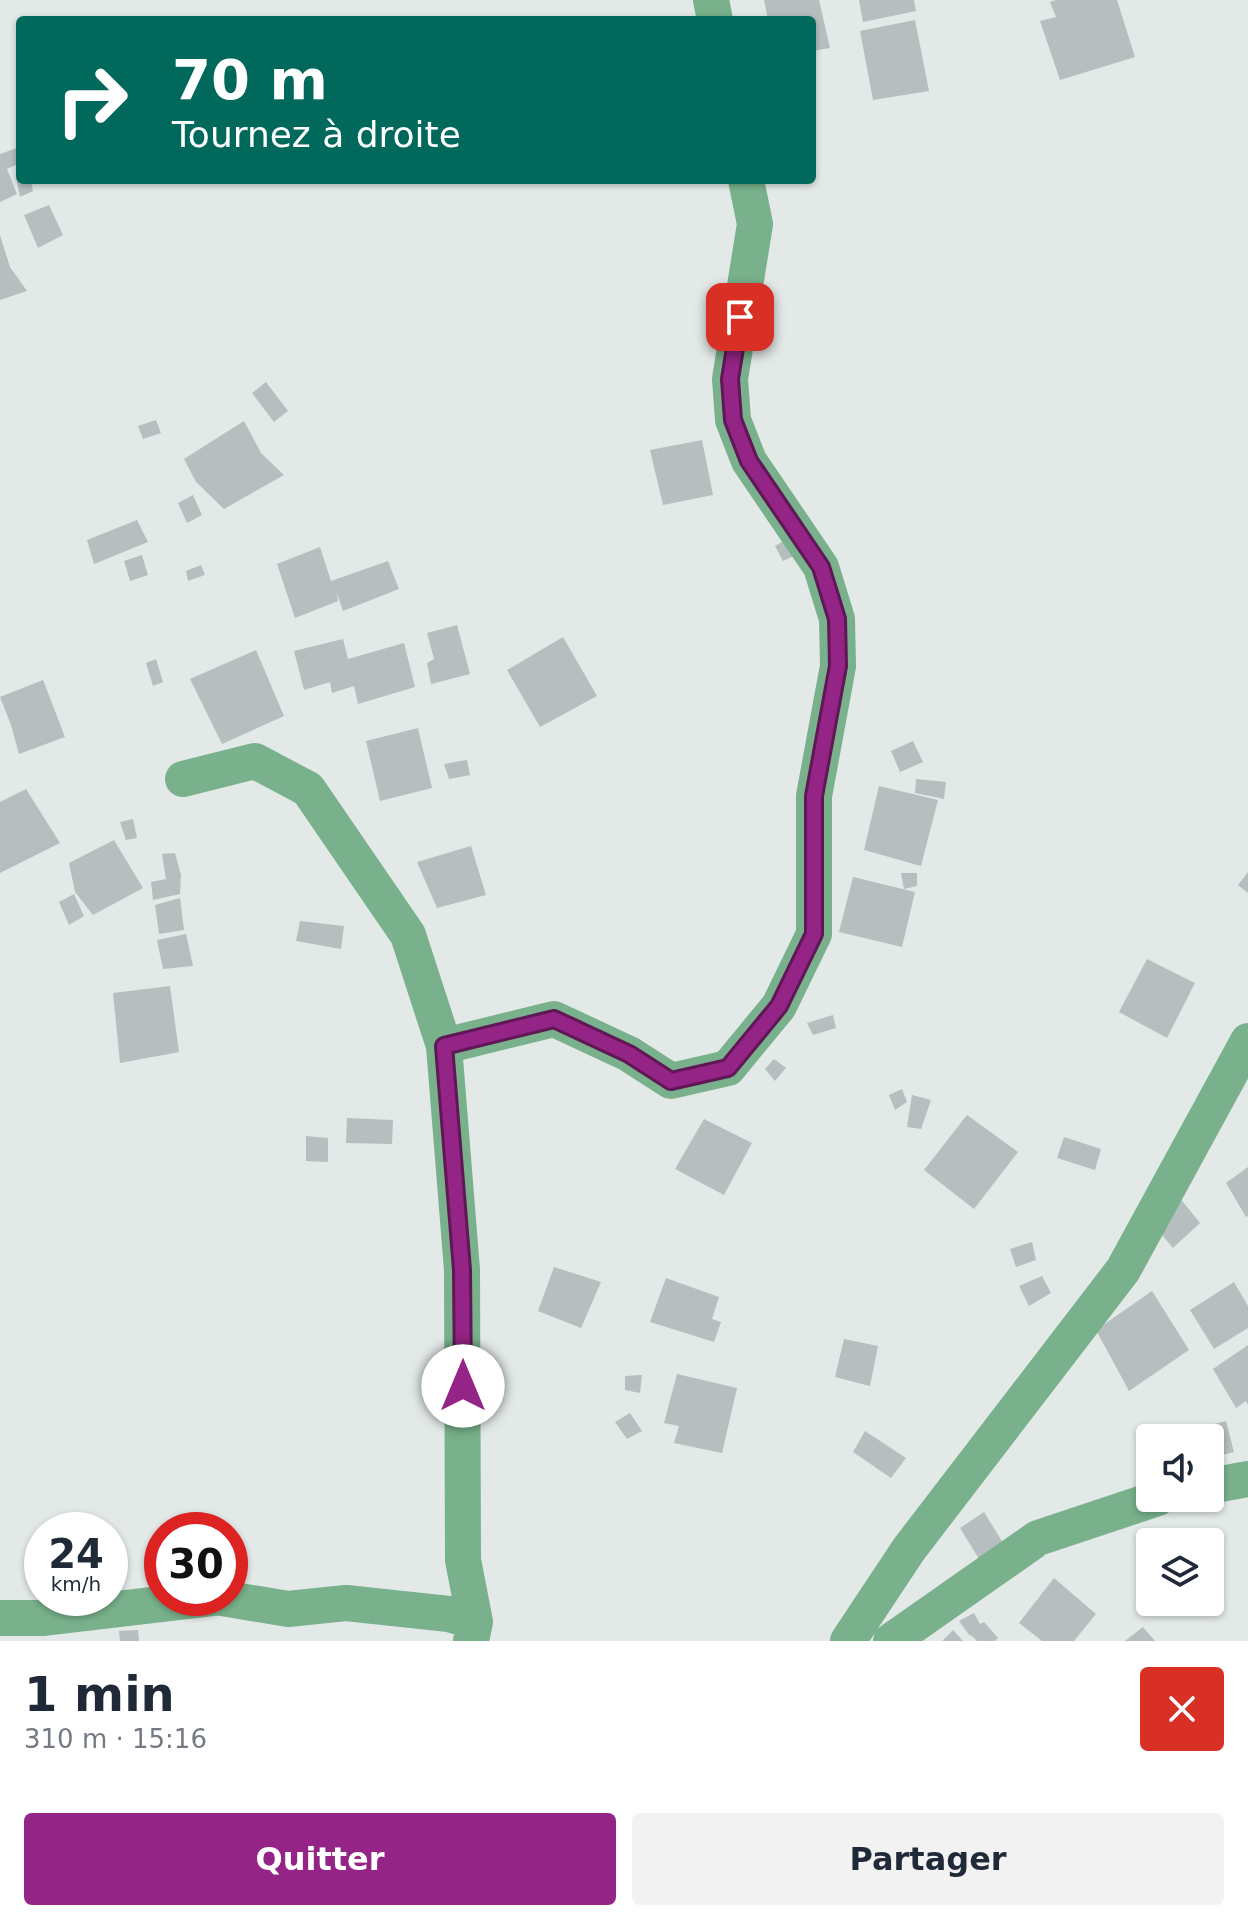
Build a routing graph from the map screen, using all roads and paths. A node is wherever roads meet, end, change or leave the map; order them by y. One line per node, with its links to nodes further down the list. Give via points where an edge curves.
1 (747, 184): 4 (street, via 755,224 730,379 733,420 749,461 821,567 837,619 838,666 814,796 814,934 779,1006 728,1068 671,1081 629,1054 554,1019)
2 (183, 779): 4 (street, via 255,761 308,789 408,935)
3 (1248, 1041): 12 (street, via 1123,1270 909,1549)
4 (444, 1046): 11 (street, via 462,1270 463,1560)
5 (1248, 1479): 6 (street)
6 (1224, 1483)
7 (1136, 1505): 13 (street, via 1038,1538)
8 (248, 1602): 11 (street, via 288,1609 346,1603 449,1614)
9 (144, 1606): 10 (street)
10 (0, 1618)
11 (473, 1632)
12 (848, 1641)
13 (891, 1641)

